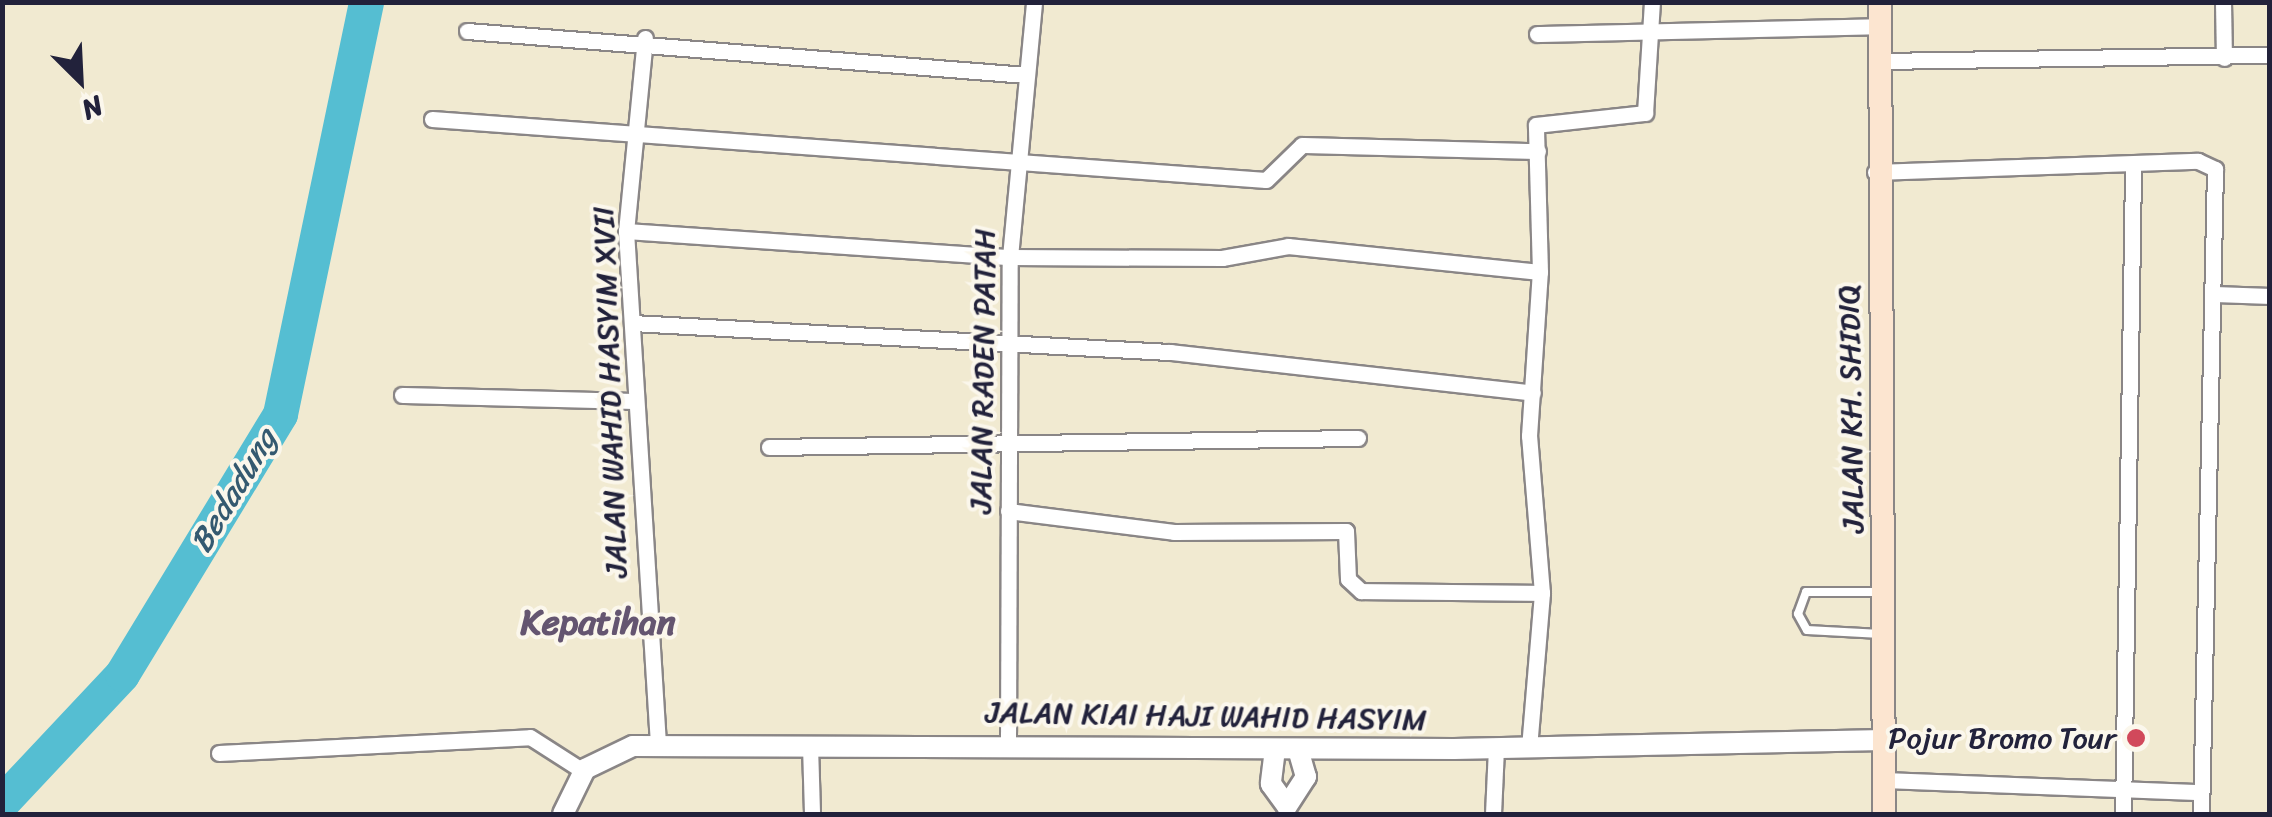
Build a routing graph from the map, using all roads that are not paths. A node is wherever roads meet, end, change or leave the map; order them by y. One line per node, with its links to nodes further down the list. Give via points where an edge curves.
1 (1034, 2): 12 (street, JALAN RADEN PATAH)
2 (1652, 2): 7 (street)
3 (2223, 2): 10 (street)
4 (1880, 14): 7 (street); 11 (main road, JALAN KH. SHIDIQ)
5 (467, 31): 8 (street)
6 (1538, 34): 7 (street)
7 (1649, 34): 15 (street, via 1646,112 1547,117 1536,124)
8 (646, 38): 12 (street); 14 (street, JALAN WAHID HASYIM XVII)
9 (2270, 55): 10 (street)
10 (2224, 58): 11 (street)
11 (1880, 61): 18 (main road, JALAN KH. SHIDIQ)
12 (1026, 75): 16 (street, JALAN RADEN PATAH)
13 (432, 118): 14 (street)
14 (636, 135): 16 (street); 19 (street, JALAN WAHID HASYIM XVII)
15 (1538, 151): 16 (street, via 1302,145 1266,180); 21 (street)
16 (1018, 160): 20 (street, JALAN RADEN PATAH)
17 (2133, 166): 18 (street); 22 (street, via 2198,161 2215,169); 47 (street)
18 (1875, 172): 33 (main road, JALAN KH. SHIDIQ)
19 (626, 231): 20 (street); 24 (street, JALAN WAHID HASYIM XVII)
20 (1010, 257): 21 (street, via 1222,258 1288,246); 25 (street, JALAN RADEN PATAH)
21 (1540, 272): 26 (street)
22 (2215, 294): 23 (street); 48 (street)
23 (2270, 296)
24 (632, 323): 25 (street); 28 (street, JALAN WAHID HASYIM XVII)
25 (1008, 341): 26 (street); 29 (street, JALAN RADEN PATAH)
26 (1534, 393): 34 (street)
27 (402, 396): 28 (street)
28 (636, 401): 38 (street, JALAN WAHID HASYIM XVII)
29 (1008, 438): 30 (street); 31 (street); 32 (street, JALAN RADEN PATAH)
30 (1358, 438)
31 (769, 447)
32 (1008, 512): 34 (street, via 1174,532 1346,531 1348,579 1361,591); 37 (street, JALAN RADEN PATAH)
33 (1885, 592): 35 (main road, JALAN KH. SHIDIQ); 35 (lane, via 1806,592 1798,614 1807,630)
34 (1542, 593): 40 (street)
35 (1885, 634): 36 (main road, JALAN KH. SHIDIQ)
36 (1884, 740): 40 (street, JALAN KIAI HAJI WAHID HASYIM); 46 (main road, JALAN KH. SHIDIQ)
37 (1008, 742): 39 (street, JALAN KIAI HAJI WAHID HASYIM); 41 (street, JALAN KIAI HAJI WAHID HASYIM)
38 (658, 744): 39 (street, JALAN KIAI HAJI WAHID HASYIM); 45 (street, JALAN KIAI HAJI WAHID HASYIM, via 610,751)
39 (810, 745): 51 (street)
40 (1528, 748): 43 (street, JALAN KIAI HAJI WAHID HASYIM)
41 (1275, 749): 42 (street, JALAN KIAI HAJI WAHID HASYIM); 49 (street, via 1271,784)
42 (1298, 749): 43 (street, JALAN KIAI HAJI WAHID HASYIM); 49 (street, via 1306,777)
43 (1496, 749): 52 (street)
44 (219, 753): 45 (street, via 530,737)
45 (583, 771): 50 (street)
46 (1885, 780): 47 (street); 53 (main road, JALAN KH. SHIDIQ)
47 (2123, 787): 48 (street); 54 (street)
48 (2201, 792): 55 (street)
49 (1287, 810)
50 (563, 814)
51 (812, 814)
52 (1493, 814)
53 (1884, 814)
54 (2123, 814)
55 (2201, 814)

